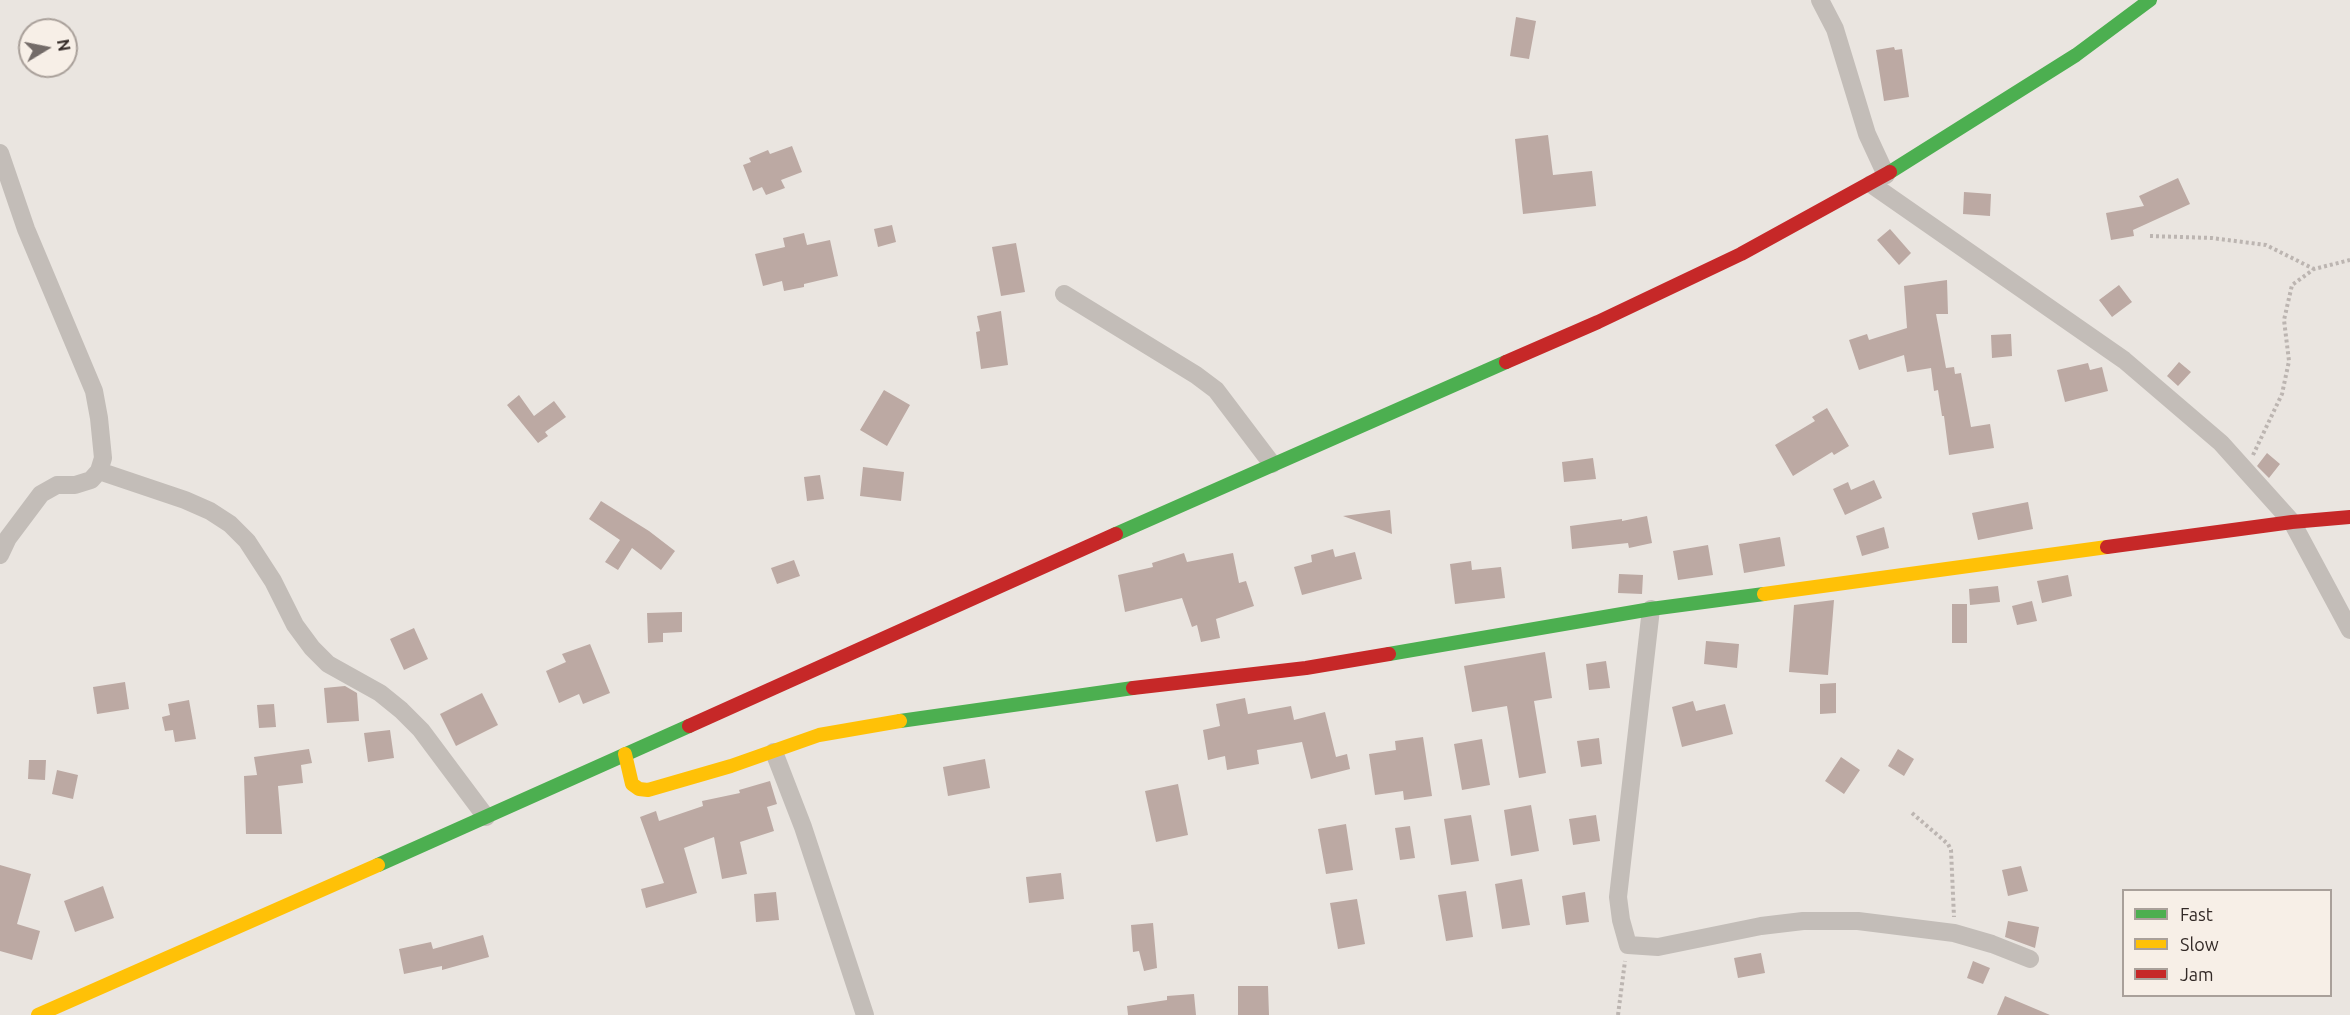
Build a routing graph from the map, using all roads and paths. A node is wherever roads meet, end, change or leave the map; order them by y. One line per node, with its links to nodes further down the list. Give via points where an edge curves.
1 (2150, 0): 4 (main road, via 2076,55)
2 (1826, 4): 4 (street)
3 (0, 153): 11 (street, via 26,229 94,391 102,439)
4 (1878, 180): 9 (main road, via 1741,254 1598,322); 10 (street, via 2124,360)
5 (2150, 236): 7 (path, via 2266,244)
6 (2350, 260): 7 (path)
7 (2314, 269): 10 (path, via 2292,285 2284,320 2289,360 2282,394)
8 (1064, 294): 9 (street, via 1216,390)
9 (1272, 464): 18 (main road)
10 (2247, 469): 13 (street)
11 (99, 471): 14 (street, via 85,483 57,486 40,494); 20 (street, via 185,500 230,524 247,541 312,648 328,664 380,693 401,710 421,730)
12 (2350, 517): 13 (main road)
13 (2292, 522): 15 (main road); 16 (street)
14 (0, 555)
15 (1651, 609): 17 (main road, via 1306,668 1098,692 877,724 819,735); 22 (street, via 1618,897)
16 (2350, 630)
17 (774, 752): 18 (main road, via 645,790 632,784); 25 (street)
18 (625, 754): 20 (main road)
19 (1912, 813): 21 (path, via 1951,850)
20 (486, 817): 24 (main road)
21 (1954, 933): 22 (street, via 1858,921 1803,921 1658,947); 23 (street)
22 (1628, 945): 26 (path)
23 (2030, 959)
24 (38, 1015)
25 (865, 1015)
26 (1618, 1015)

